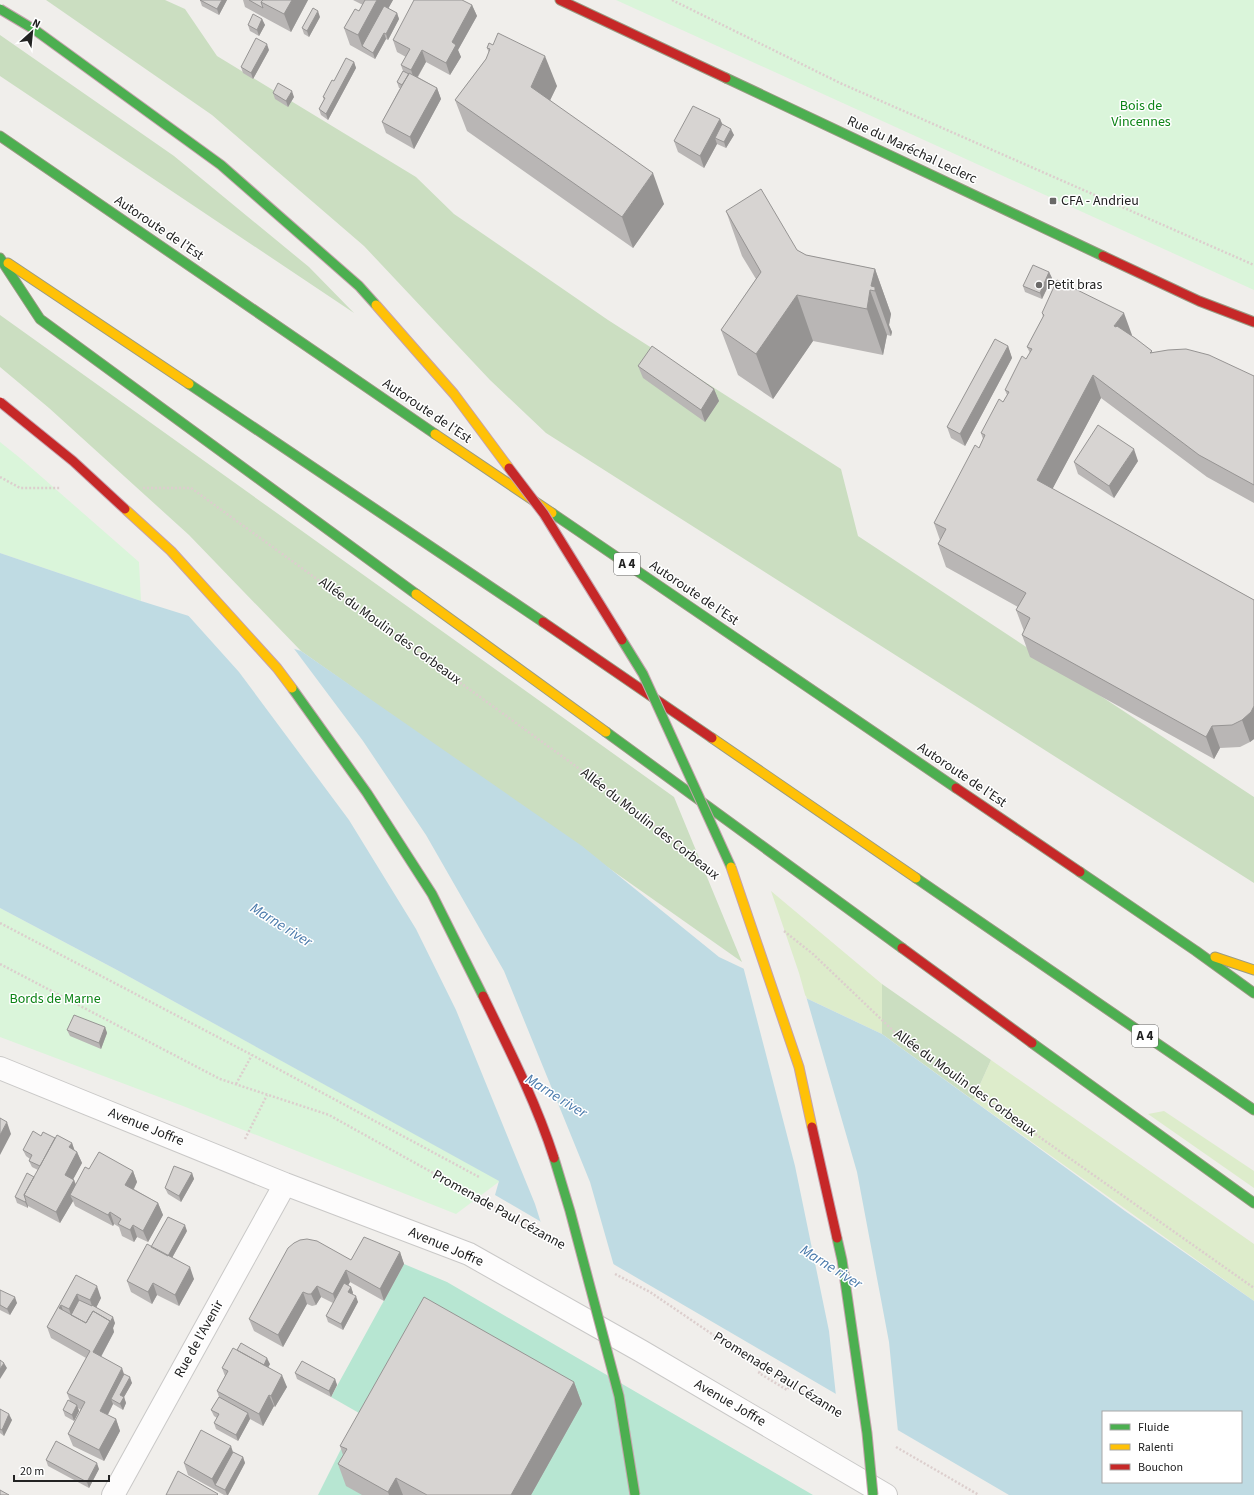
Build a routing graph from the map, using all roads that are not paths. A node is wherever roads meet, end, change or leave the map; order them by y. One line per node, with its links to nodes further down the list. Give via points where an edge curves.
1 (560, 0): 5 (main road, Rue du Maréchal Leclerc, via 1200,302)
2 (0, 9): 16 (main road, bridge, via 35,30 221,165 359,286 454,394 544,514 643,674 735,877 799,1067 842,1260 867,1433)
3 (0, 136): 7 (main road, Autoroute de l’Est / A 4)
4 (0, 258): 11 (main road, A 4, via 472,573); 13 (main road, via 40,319)
5 (1254, 322)
6 (0, 402): 15 (main road, bridge, via 73,461 171,551 278,668 367,793 432,894 519,1068 549,1142 619,1396)
7 (1196, 951): 8 (main road); 9 (main road, Autoroute de l’Est / A 4)
8 (1254, 970)
9 (1254, 993)
10 (0, 1068): 12 (street, Avenue Joffre)
11 (1254, 1110)
12 (285, 1184): 14 (street, Rue de l'Avenir); 17 (street, Avenue Joffre, via 469,1254 641,1351)
13 (1254, 1203)
14 (113, 1495)
15 (635, 1495)
16 (872, 1495)
17 (886, 1495)

